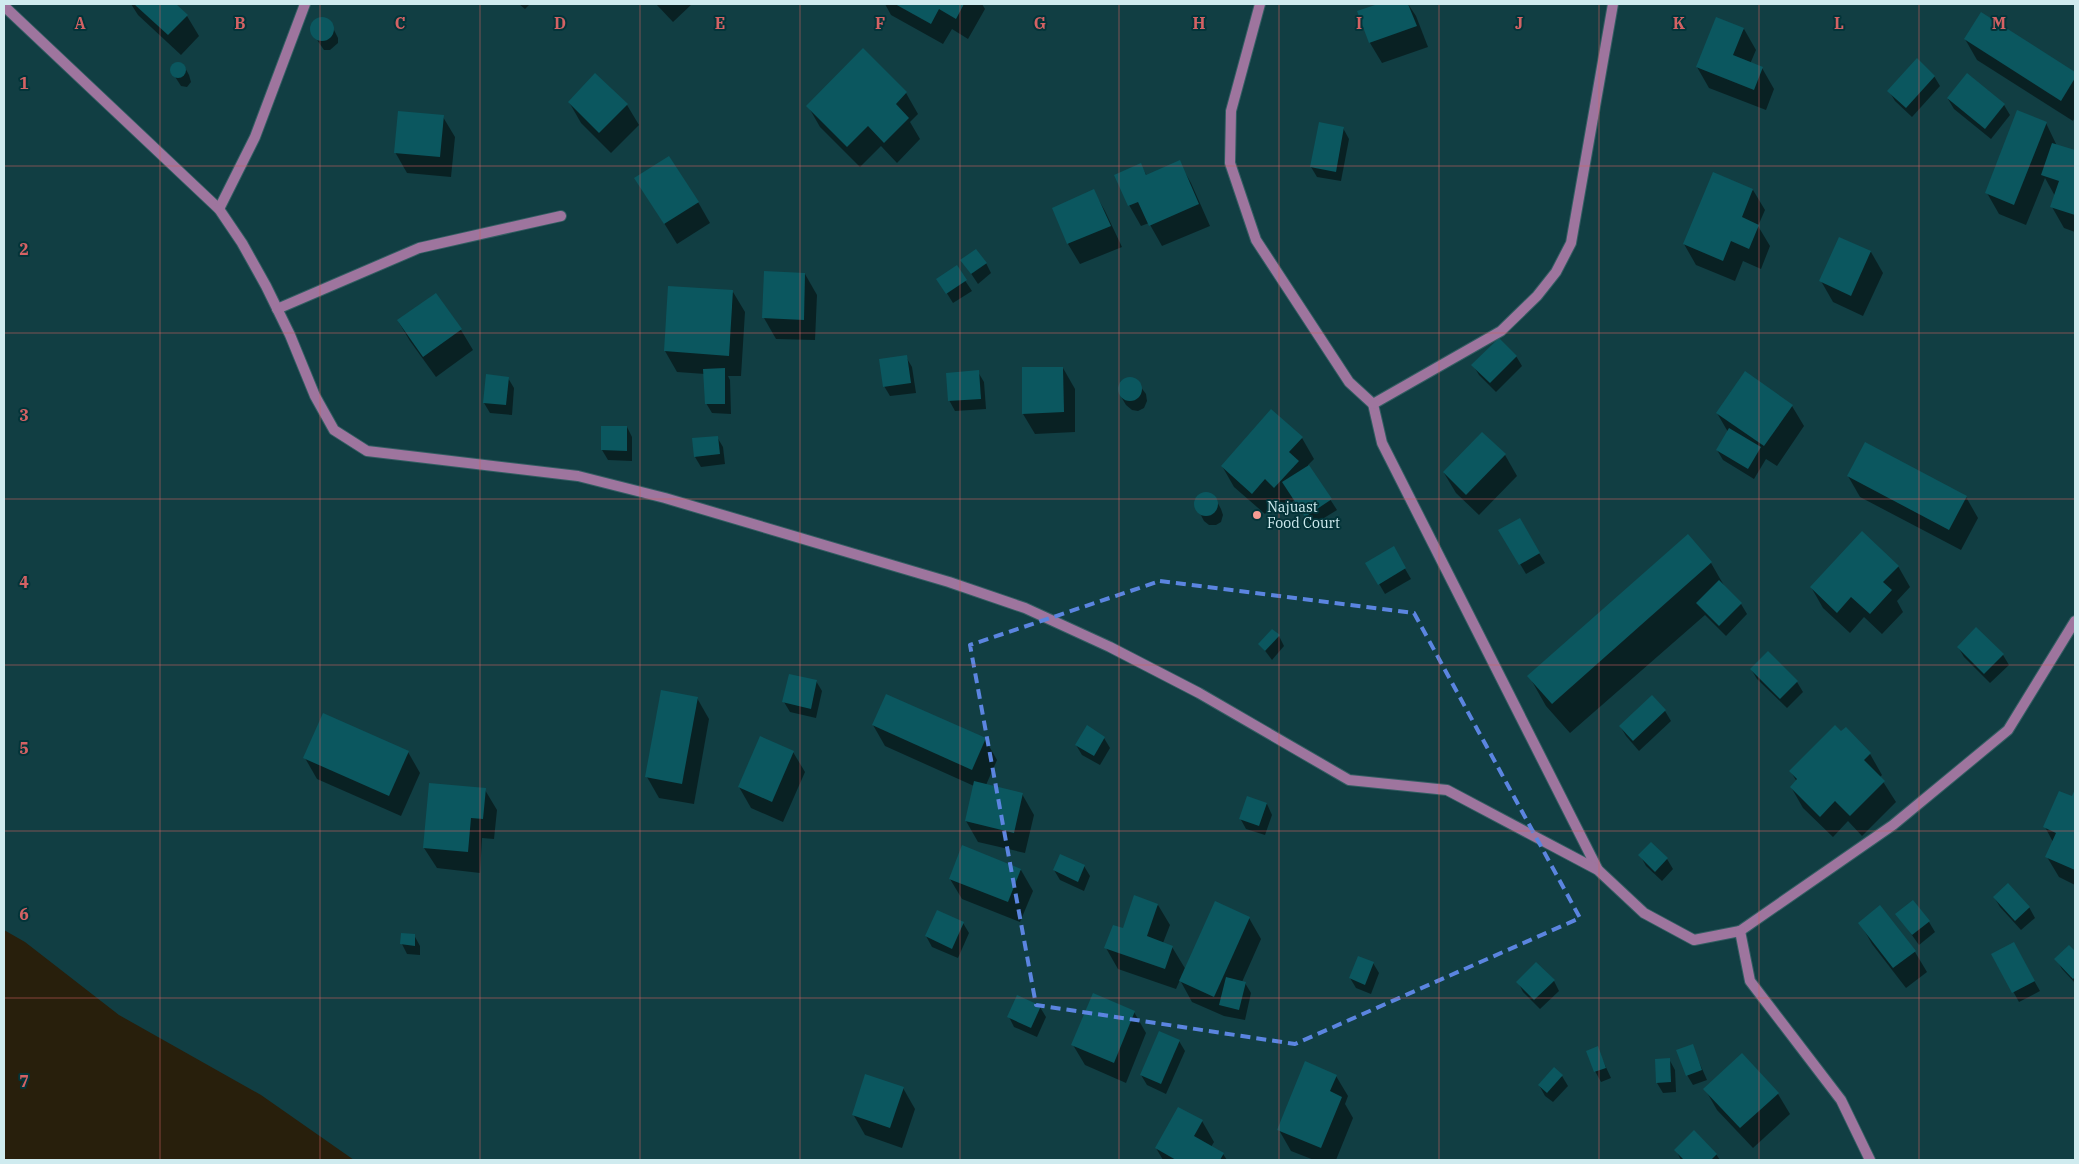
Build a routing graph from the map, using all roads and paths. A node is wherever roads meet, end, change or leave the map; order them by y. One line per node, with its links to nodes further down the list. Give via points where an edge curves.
1 (305, 4): 5 (street, via 255,137)
2 (1260, 4): 8 (street, via 1231,111 1230,163 1256,240 1350,382)
3 (1613, 4): 8 (street, via 1571,243 1556,272 1501,331)
4 (4, 6): 5 (street)
5 (219, 209): 7 (street, via 242,243)
6 (560, 216): 7 (street, via 419,248)
7 (278, 309): 10 (street, via 315,396 334,430 367,451 578,476 665,498 978,592 1025,608 1110,646 1350,780 1447,790)
8 (1372, 404): 10 (street, via 1382,443)
9 (2075, 621): 11 (street, via 2008,730 1893,825)
10 (1598, 870): 11 (street, via 1644,913 1694,940)
11 (1740, 930): 12 (street, via 1750,980 1841,1100)
12 (1870, 1160)

